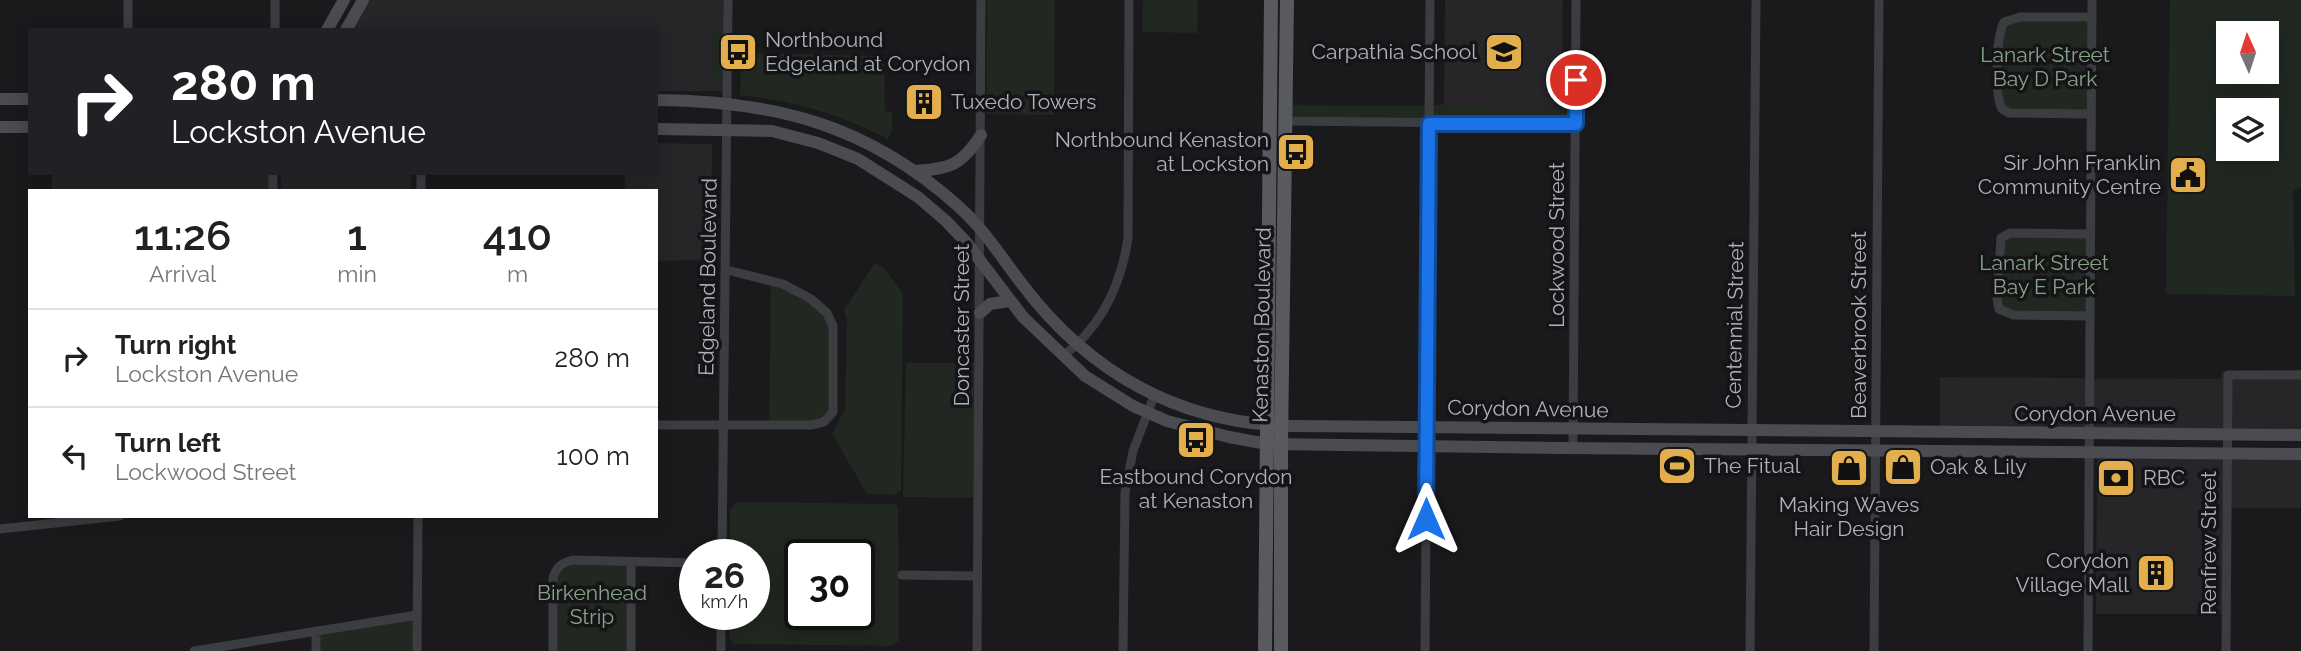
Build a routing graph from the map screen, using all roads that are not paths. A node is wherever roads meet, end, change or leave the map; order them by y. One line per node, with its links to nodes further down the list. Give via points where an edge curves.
1 (128, 0): 16 (street)
2 (275, 0): 17 (street)
3 (344, 0): 18 (main road)
4 (363, 0): 19 (main road)
5 (728, 0): 23 (street, Edgeland Boulevard)
6 (981, 0): 32 (street, Doncaster Street)
7 (1129, 0): 45 (street, via 1126,251 1109,302)
8 (1271, 0): 52 (main road, Kenaston Boulevard)
9 (1287, 0): 25 (main road, Kenaston Boulevard)
10 (1430, 0): 26 (street)
11 (1576, 0): 27 (street, Lockwood Street)
12 (1756, 0): 55 (street, Centennial Street)
13 (1879, 0): 56 (street, Beaverbrook Street)
14 (2092, 0): 15 (street)
15 (2091, 17): 24 (street); 24 (street, via 2020,17 2004,22 1997,95 2002,109 2009,113)
16 (128, 28)
17 (275, 28)
18 (328, 28)
19 (347, 28)
20 (0, 99): 21 (main road)
21 (28, 99)
22 (658, 100): 23 (main road, Corydon Avenue)
23 (726, 105): 31 (street, Edgeland Boulevard); 33 (main road, Corydon Avenue, via 823,123 867,141)
24 (2091, 114): 37 (street)
25 (1286, 121): 26 (street); 52 (main road, Kenaston Boulevard)
26 (1429, 124): 27 (street); 53 (street)
27 (1576, 124): 54 (street, Lockwood Street)
28 (0, 127): 29 (main road)
29 (28, 127)
30 (658, 129): 31 (main road, Corydon Avenue)
31 (726, 129): 35 (main road, Corydon Avenue, via 772,131 858,159 918,197); 39 (street, Edgeland Boulevard)
32 (981, 135): 33 (main road, via 956,163); 36 (street, Doncaster Street)
33 (915, 172): 34 (main road, Corydon Avenue)
34 (957, 205): 35 (main road); 36 (main road, Corydon Avenue)
35 (943, 220): 38 (main road, Corydon Avenue)
36 (980, 228): 38 (street, Doncaster Street); 40 (main road, Corydon Avenue)
37 (2090, 234): 44 (street); 44 (street, via 2010,233 2001,237 1997,299 1999,309 2013,316)
38 (980, 262): 41 (main road, Corydon Avenue); 43 (street, Doncaster Street)
39 (727, 270): 51 (street, Edgeland Boulevard); 51 (street, via 783,284 827,313 833,326 833,412 824,422 811,425)
40 (1016, 276): 41 (main road); 45 (main road, Corydon Avenue)
41 (1000, 287): 42 (main road, Corydon Avenue)
42 (1009, 301): 43 (main road, via 989,304); 46 (main road, Corydon Avenue)
43 (980, 313): 75 (street, Doncaster Street)
44 (2089, 316): 57 (street)
45 (1077, 345): 46 (street); 48 (main road, Corydon Avenue)
46 (1063, 356): 49 (main road, Corydon Avenue, via 1085,376)
47 (2301, 374): 58 (street, Renfrew Street, via 2228,375)
48 (1154, 396): 49 (street); 52 (main road, Corydon Avenue, via 1227,421)
49 (1147, 413): 60 (main road, Corydon Avenue, via 1228,438); 86 (street, via 1125,492)
50 (658, 425): 51 (street)
51 (723, 425): 71 (street, Edgeland Boulevard)
52 (1274, 425): 53 (main road, Corydon Avenue); 60 (main road, Kenaston Boulevard)
53 (1426, 427): 54 (main road, Corydon Avenue); 61 (street)
54 (1573, 429): 55 (main road, Corydon Avenue); 62 (street, Lockwood Street)
55 (1751, 430): 56 (main road, Corydon Avenue); 63 (street, Centennial Street)
56 (1876, 432): 57 (main road, Corydon Avenue); 64 (street, Beaverbrook Street)
57 (2089, 433): 58 (main road, Corydon Avenue); 65 (street)
58 (2228, 435): 59 (main road, Corydon Avenue); 66 (street, Renfrew Street)
59 (2301, 435)
60 (1274, 444): 61 (main road, Corydon Avenue); 87 (main road, Kenaston Boulevard); 88 (main road, Kenaston Boulevard)
61 (1426, 446): 62 (main road, Corydon Avenue); 89 (street)
62 (1573, 449): 63 (main road, Corydon Avenue)
63 (1751, 450): 64 (main road, Corydon Avenue); 90 (street, Centennial Street)
64 (1876, 451): 65 (main road, Corydon Avenue); 91 (street, Beaverbrook Street)
65 (2089, 453): 66 (main road, Corydon Avenue); 92 (street)
66 (2227, 453): 67 (main road, Corydon Avenue); 93 (street, Renfrew Street)
67 (2301, 454)
68 (102, 518): 70 (street)
69 (418, 518): 76 (street)
70 (0, 529)
71 (722, 539)
72 (631, 563): 73 (street); 82 (street, via 562,562 553,578); 83 (street)
73 (679, 563)
74 (902, 575): 75 (street)
75 (978, 576): 85 (street, Doncaster Street)
76 (417, 615): 78 (street); 81 (street)
77 (722, 630): 84 (street)
78 (316, 631): 79 (street); 80 (street)
79 (194, 651)
80 (316, 651)
81 (417, 651)
82 (552, 651)
83 (631, 651)
84 (721, 651)
85 (977, 651)
86 (1123, 651)
87 (1265, 651)
88 (1281, 651)
89 (1425, 651)
90 (1750, 651)
91 (1874, 651)
92 (2088, 651)
93 (2226, 651)

